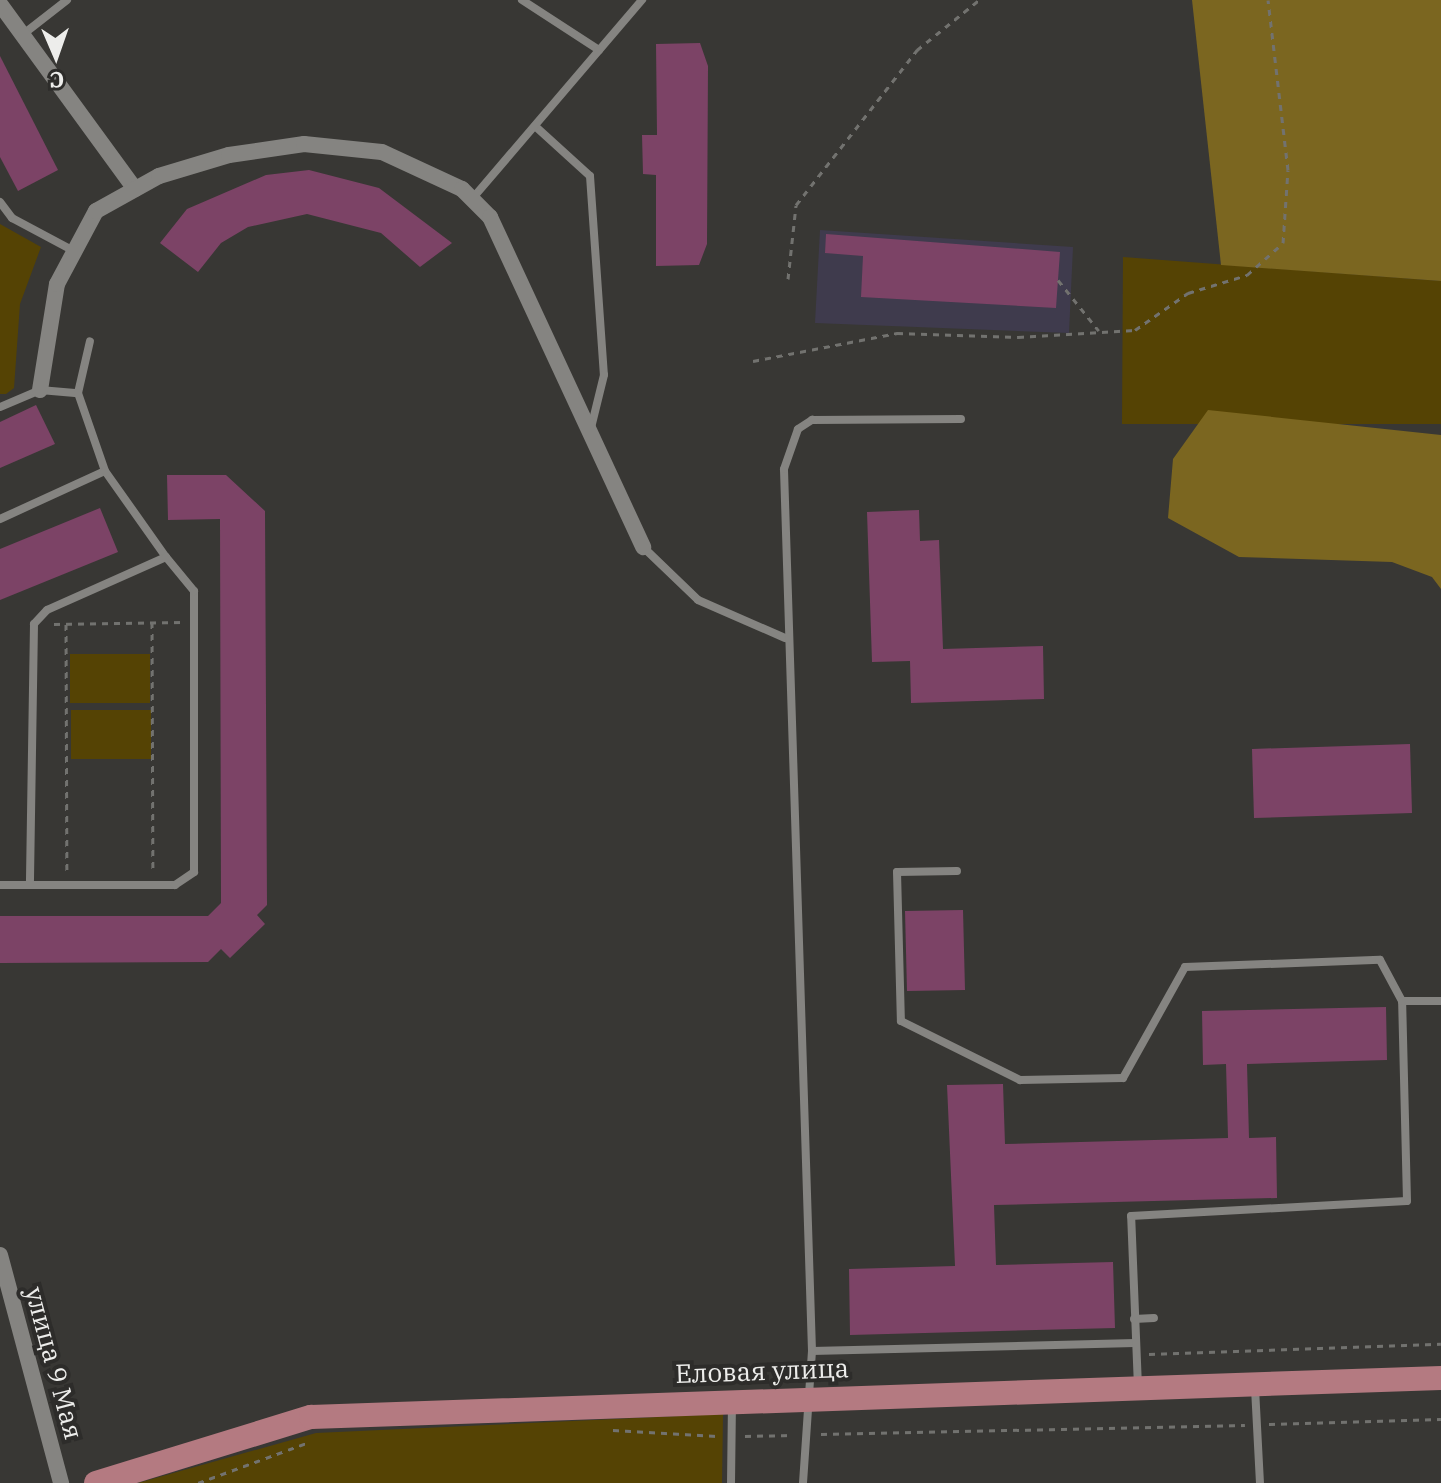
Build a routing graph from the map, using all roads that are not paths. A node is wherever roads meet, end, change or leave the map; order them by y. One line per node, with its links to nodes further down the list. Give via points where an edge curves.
1 (67, 0): 5 (lane)
2 (522, 0): 6 (lane)
3 (642, 0): 6 (lane)
4 (0, 4): 5 (street)
5 (26, 32): 8 (street)
6 (599, 50): 7 (lane)
7 (535, 126): 9 (lane); 17 (lane, via 590,176 604,375)
8 (135, 189): 9 (street, via 229,155 304,144 382,152 420,165); 11 (street, via 96,211)
9 (472, 199): 17 (street, via 490,217)
10 (0, 202): 11 (lane, via 12,218)
11 (72, 250): 13 (street, via 48,316)
12 (90, 341): 14 (lane)
13 (40, 390): 14 (lane); 15 (lane)
14 (78, 393): 18 (lane)
15 (0, 407)
16 (961, 419): 22 (lane, via 812,420 798,429 784,469)
17 (590, 433): 20 (street)
18 (105, 471): 19 (lane); 21 (lane)
19 (0, 519)
20 (643, 547): 22 (lane, via 698,600)
21 (166, 557): 25 (lane, via 47,610 34,624); 25 (lane, via 194,591 194,872 183,883)
22 (785, 638): 32 (lane, via 796,769)
23 (957, 871): 26 (lane, via 897,872 901,1021 1020,1080 1123,1078 1185,967 1380,960)
24 (0, 885): 25 (lane)
25 (30, 885)
26 (1402, 1001): 27 (lane); 30 (lane, via 1407,1201 1131,1216)
27 (1441, 1001)
28 (0, 1255): 39 (street, улица 9 Мая)
29 (1154, 1318): 30 (lane)
30 (1134, 1319): 31 (lane)
31 (1135, 1343): 32 (lane); 35 (lane)
32 (812, 1351): 36 (lane)
33 (1441, 1378): 34 (main road, Еловая улица)
34 (1255, 1384): 35 (main road, Еловая улица); 42 (lane)
35 (1138, 1388): 36 (main road, Еловая улица)
36 (811, 1397): 37 (main road, Еловая улица); 41 (lane)
37 (732, 1400): 38 (main road, Еловая улица, via 311,1417); 40 (lane)
38 (109, 1481)
39 (61, 1483)
40 (731, 1483)
41 (803, 1483)
42 (1260, 1483)

